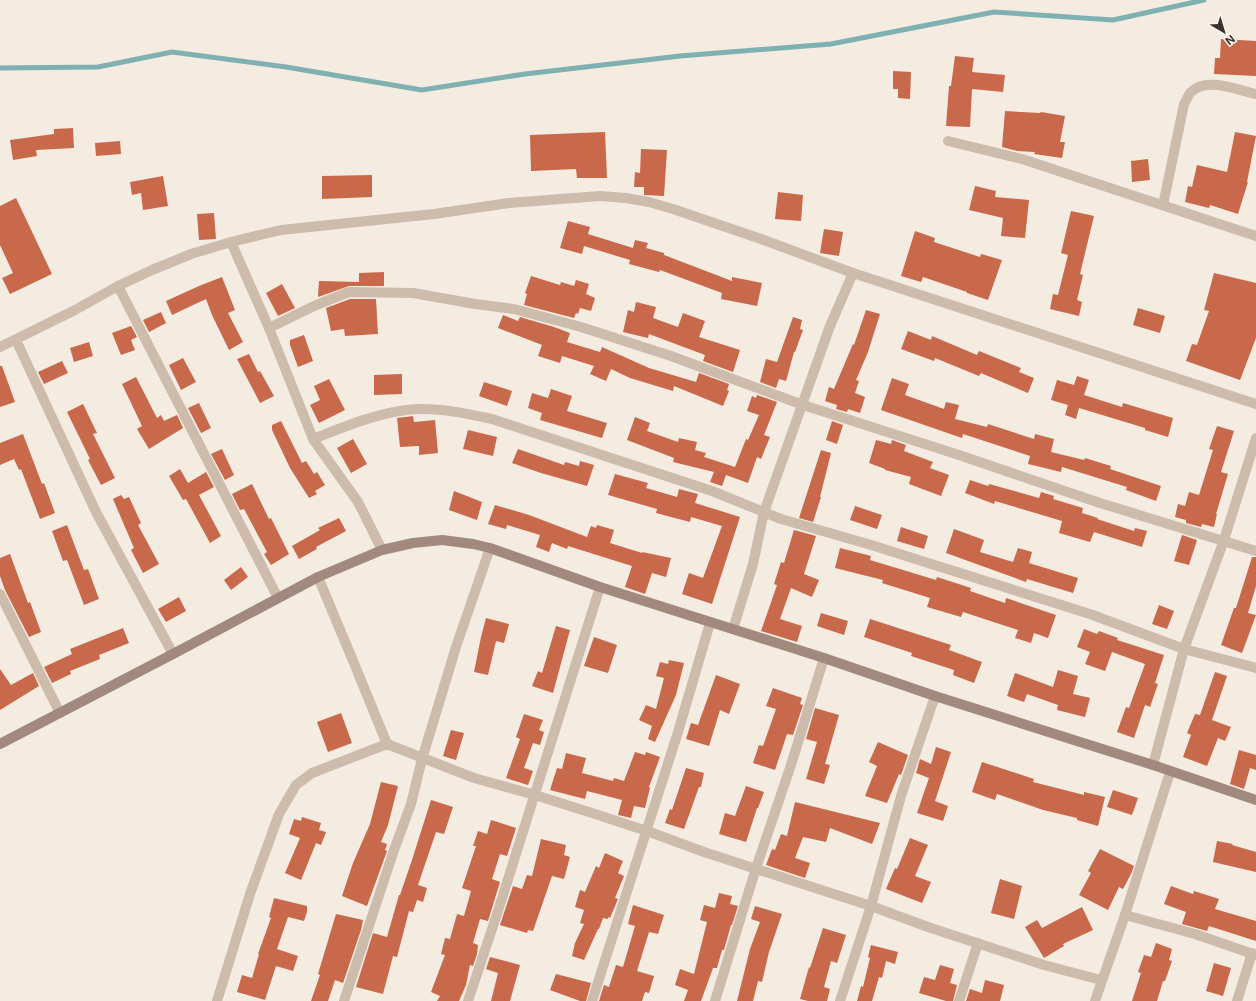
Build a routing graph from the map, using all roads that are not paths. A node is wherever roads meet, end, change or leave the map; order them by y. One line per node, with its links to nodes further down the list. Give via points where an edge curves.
1 (1256, 94): 3 (street, via 1225,86 1204,85 1190,93 1184,104)
2 (948, 141): 3 (street, via 1022,158)
3 (1163, 205): 4 (street)
4 (1256, 236)
5 (231, 242): 6 (street, via 281,230 434,214 508,203 600,196 650,202); 7 (street, via 191,254); 8 (street)
6 (853, 272): 11 (street); 12 (street, via 830,326)
7 (118, 286): 9 (street); 23 (street)
8 (269, 328): 12 (street, via 349,292 413,293 514,309 553,319 671,356); 14 (street)
9 (16, 340): 10 (street); 27 (street, via 96,512)
10 (0, 347)
11 (1256, 404)
12 (803, 405): 15 (street); 16 (street, via 1100,503)
13 (1256, 438): 16 (street)
14 (313, 439): 15 (street, via 403,410 457,412 522,428 712,491); 18 (street, via 358,502)
15 (764, 512): 25 (street, via 753,564); 26 (street, via 1083,612)
16 (1224, 540): 19 (street); 26 (street)
17 (490, 548): 18 (main road, via 442,540); 21 (main road); 34 (street)
18 (382, 550): 20 (main road)
19 (1256, 550)
20 (318, 577): 23 (main road); 33 (street)
21 (600, 587): 24 (main road); 37 (street)
22 (0, 594): 31 (street)
23 (278, 598): 27 (main road)
24 (710, 623): 25 (main road); 39 (street)
25 (733, 629): 28 (main road)
26 (1184, 649): 29 (street); 35 (street)
27 (174, 654): 31 (main road)
28 (824, 658): 30 (main road); 40 (street)
29 (1256, 668)
30 (935, 696): 35 (main road); 41 (street, via 901,796)
31 (60, 713): 32 (main road)
32 (0, 744)
33 (387, 744): 34 (street); 46 (street, via 312,773 296,785 279,814 250,894)
34 (422, 759): 37 (street, via 474,778); 47 (street, via 411,804)
35 (1153, 765): 36 (main road)
36 (1170, 772): 38 (main road); 42 (street)
37 (535, 795): 39 (street); 48 (street)
38 (1256, 800)
39 (647, 831): 40 (street); 49 (street)
40 (756, 868): 41 (street); 50 (street)
41 (872, 906): 43 (street); 51 (street)
42 (1125, 915): 44 (street, via 1195,934); 45 (street)
43 (978, 944): 45 (street); 52 (street)
44 (1254, 954): 54 (street)
45 (1101, 980): 53 (street)
46 (217, 1001)
47 (344, 1001)
48 (468, 1001)
49 (592, 1001)
50 (715, 1001)
51 (840, 1001)
52 (959, 1001)
53 (1095, 1001)
54 (1237, 1001)

